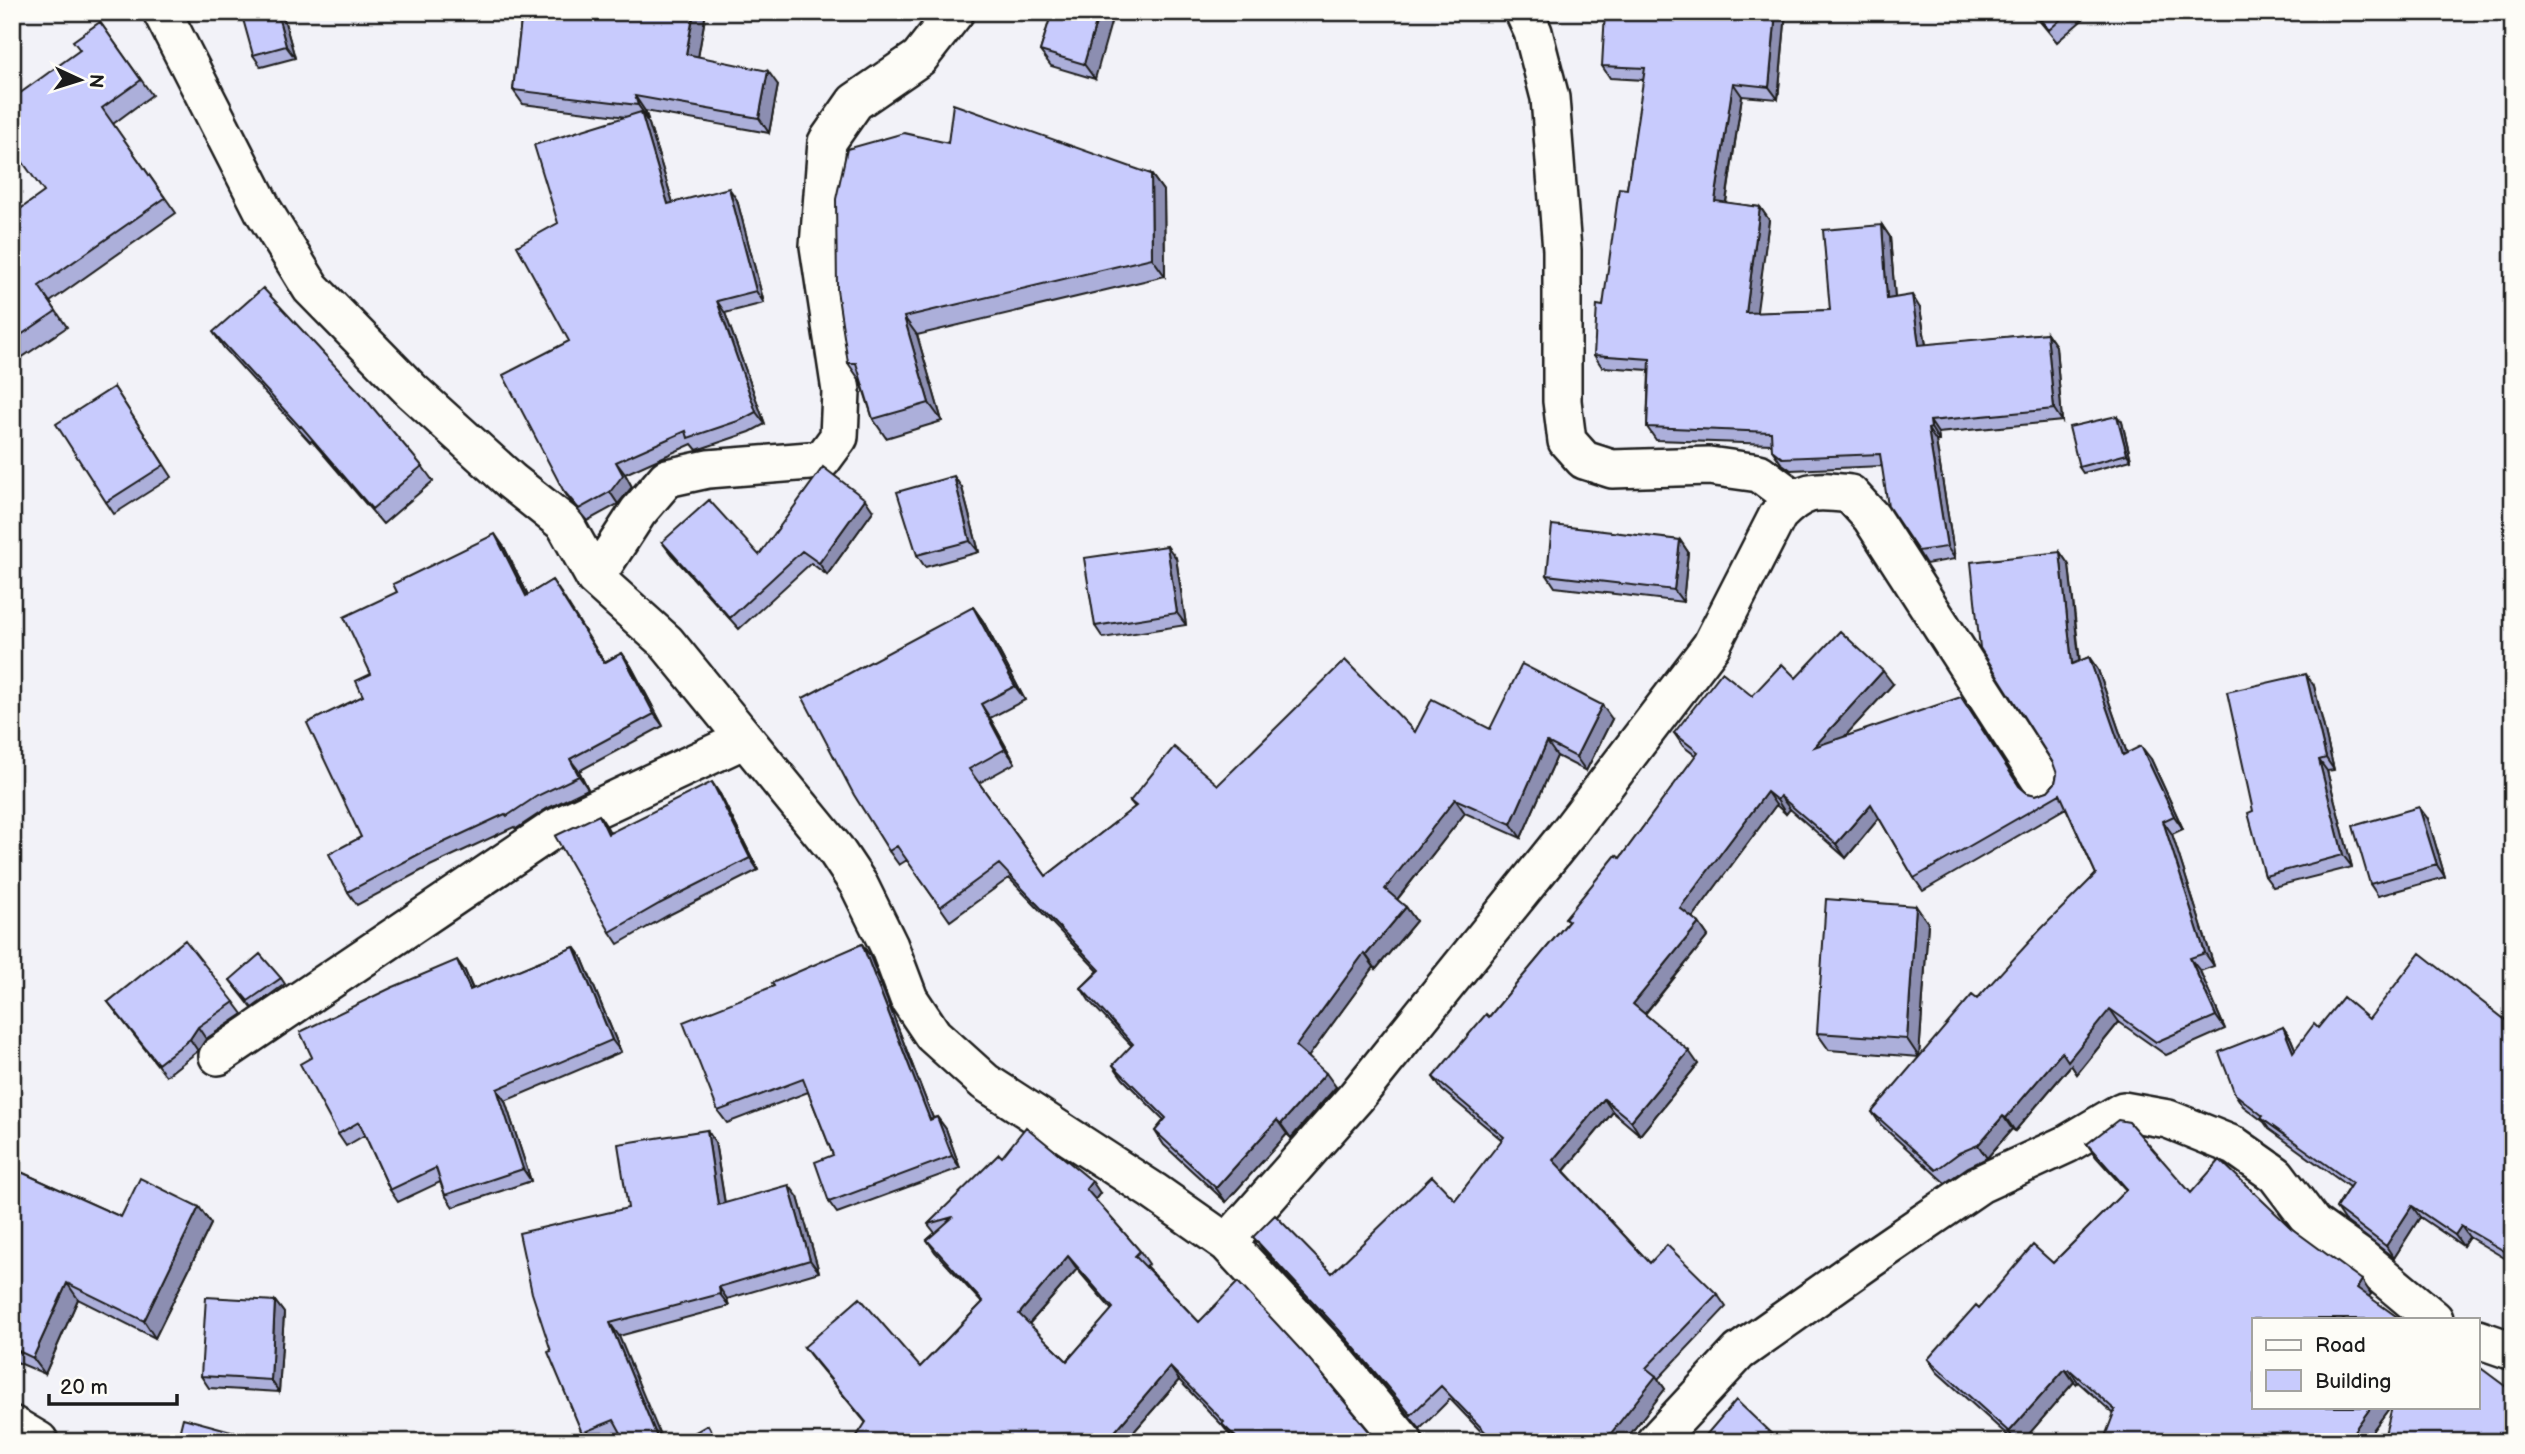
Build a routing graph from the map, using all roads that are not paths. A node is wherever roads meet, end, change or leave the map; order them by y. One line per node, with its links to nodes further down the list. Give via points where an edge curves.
1 (162, 12): 5 (street, via 263,209 311,288 411,391 565,523)
2 (955, 12): 5 (street, via 919,58 855,102 827,142 820,246 841,391 839,438 821,460 708,469 667,478 638,512)
3 (1524, 12): 4 (street, via 1550,98 1562,250 1562,401 1567,441 1584,460 1612,469 1709,466 1759,473)
4 (1794, 499): 7 (street, via 1820,490 1850,494 1871,517); 9 (street, via 1778,514 1711,646 1356,1097)
5 (595, 578): 6 (street, via 666,642)
6 (745, 739): 8 (street, via 555,828); 9 (street, via 859,885 909,999 933,1035 985,1082)
7 (2045, 787)
8 (218, 1056)
9 (1227, 1243): 13 (street, via 1334,1358)
10 (2433, 1318): 14 (street, via 2313,1224 2276,1175 2235,1146 2168,1119 2123,1111 2067,1144 1980,1184 1847,1275 1739,1352)
11 (2480, 1340): 12 (street)
12 (2513, 1351)
13 (1404, 1442)
14 (1655, 1442)

